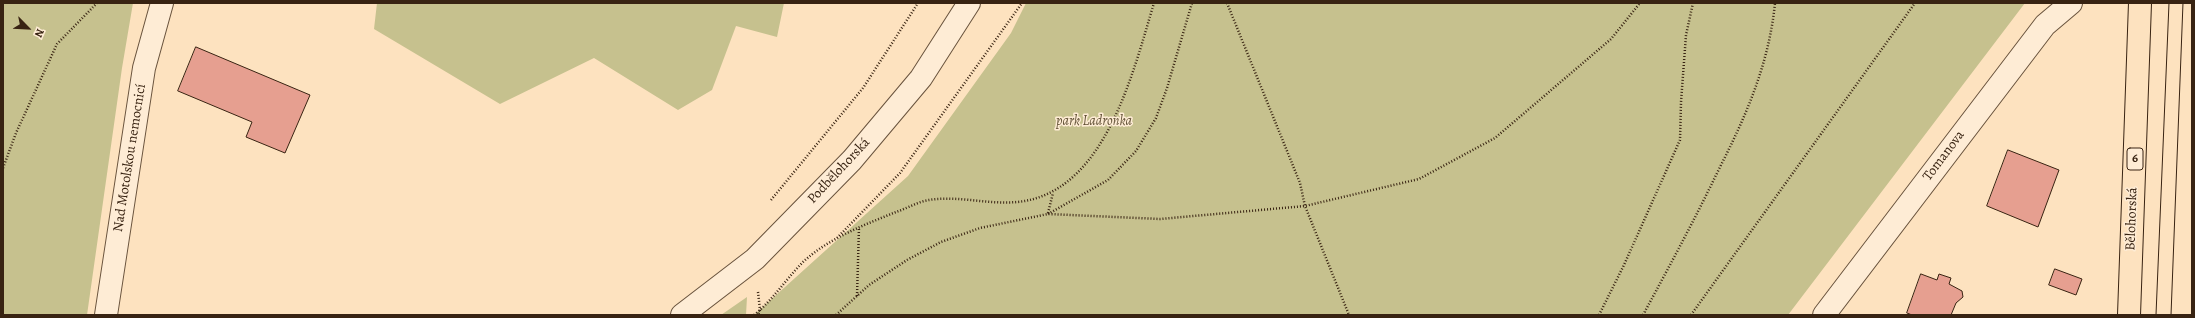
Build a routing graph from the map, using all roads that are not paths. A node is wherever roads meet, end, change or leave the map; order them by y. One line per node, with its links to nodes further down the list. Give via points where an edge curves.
1 (162, 3): 5 (street, Nad Motolskou nemocnicí, via 144,68)
2 (969, 3): 6 (street, Podbělohorská, via 921,78 852,160 755,259)
3 (2071, 3): 7 (street, Tomanova, via 2045,25)
4 (2140, 3): 8 (main road, Bělohorská / 6)
5 (106, 315)
6 (682, 315)
7 (1824, 315)
8 (2129, 315)

